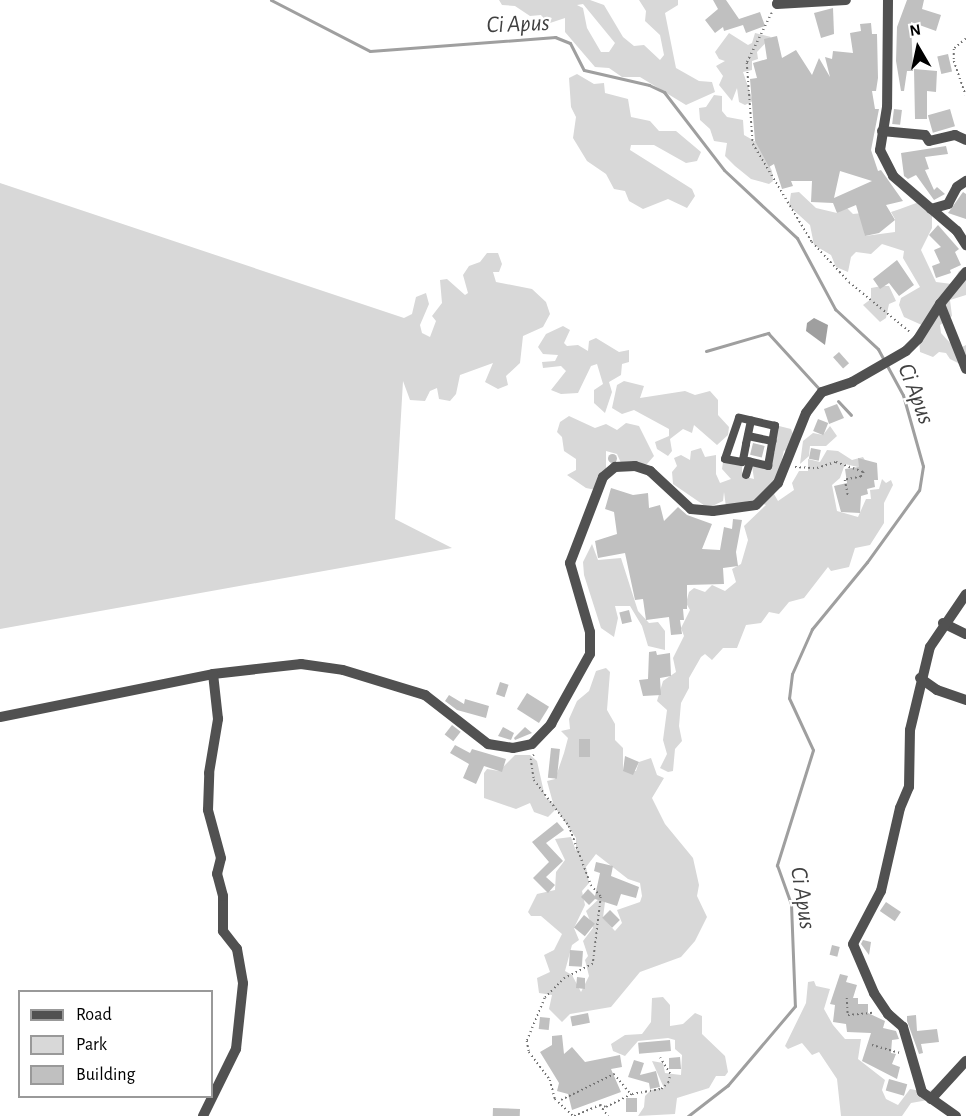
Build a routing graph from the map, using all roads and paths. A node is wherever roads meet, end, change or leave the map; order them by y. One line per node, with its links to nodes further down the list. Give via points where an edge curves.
1 (846, 0): 3 (street)
2 (885, 0): 6 (street, via 887,107)
3 (778, 2): 13 (path, via 747,63 753,144 812,242 849,282)
4 (966, 39): 5 (path, via 954,48 954,61)
5 (966, 95)
6 (882, 131): 7 (street, via 923,135 929,141 955,135); 9 (street, via 880,150 887,169)
7 (966, 140)
8 (966, 181): 9 (street, via 957,187 948,204)
9 (931, 209): 10 (street)
10 (966, 244)
11 (966, 272): 12 (street)
12 (940, 304): 13 (street); 14 (street)
13 (918, 339): 20 (street, via 906,351 852,382 822,392 814,401)
14 (966, 369)
15 (751, 421): 16 (street); 17 (street, via 739,418); 18 (street, via 775,426)
16 (747, 440): 17 (street); 18 (street); 19 (street)
17 (734, 441): 19 (street, via 729,440 725,459)
18 (772, 441): 19 (street, via 768,466)
19 (746, 461): 21 (street)
20 (785, 466): 22 (path, via 817,468 836,462 848,464 864,472 861,477 845,480); 30 (street, via 772,493 756,505 713,511 685,506 643,468 623,465 603,477 570,563 590,632 590,654 576,685)
21 (746, 475)
22 (848, 496)
23 (966, 594): 24 (street)
24 (944, 623): 25 (street); 27 (street, via 930,647)
25 (966, 634)
26 (213, 674): 29 (street); 30 (street, via 282,664 344,670 425,694 488,744 513,748); 38 (street, via 218,719 209,773 208,810 221,858 217,874 223,896 223,932 237,949 243,982 236,1049)
27 (920, 678): 28 (street, via 937,690); 32 (street, via 910,730 909,787 900,808 881,891 854,944)
28 (966, 700)
29 (0, 717)
30 (536, 741): 41 (path, via 539,750 531,759 534,780 569,826 591,885 601,897 593,964 565,978 545,998 527,1041 529,1052 550,1080 555,1099)
31 (847, 998): 32 (path, via 848,1015 873,1015 873,1008)
32 (881, 1004): 34 (street, via 903,1027)
33 (872, 1045): 34 (path)
34 (909, 1056): 40 (street, via 917,1083)
35 (660, 1058): 37 (path, via 670,1074 668,1083 661,1089)
36 (966, 1061): 40 (street)
37 (632, 1094): 41 (path, via 614,1074); 42 (path, via 606,1107)
38 (213, 1097)
39 (213, 1098): 43 (street)
40 (931, 1099): 46 (street)
41 (561, 1101): 44 (path)
42 (600, 1105): 44 (path); 45 (path)
43 (204, 1116)
44 (573, 1116)
45 (608, 1116)
46 (956, 1116)

